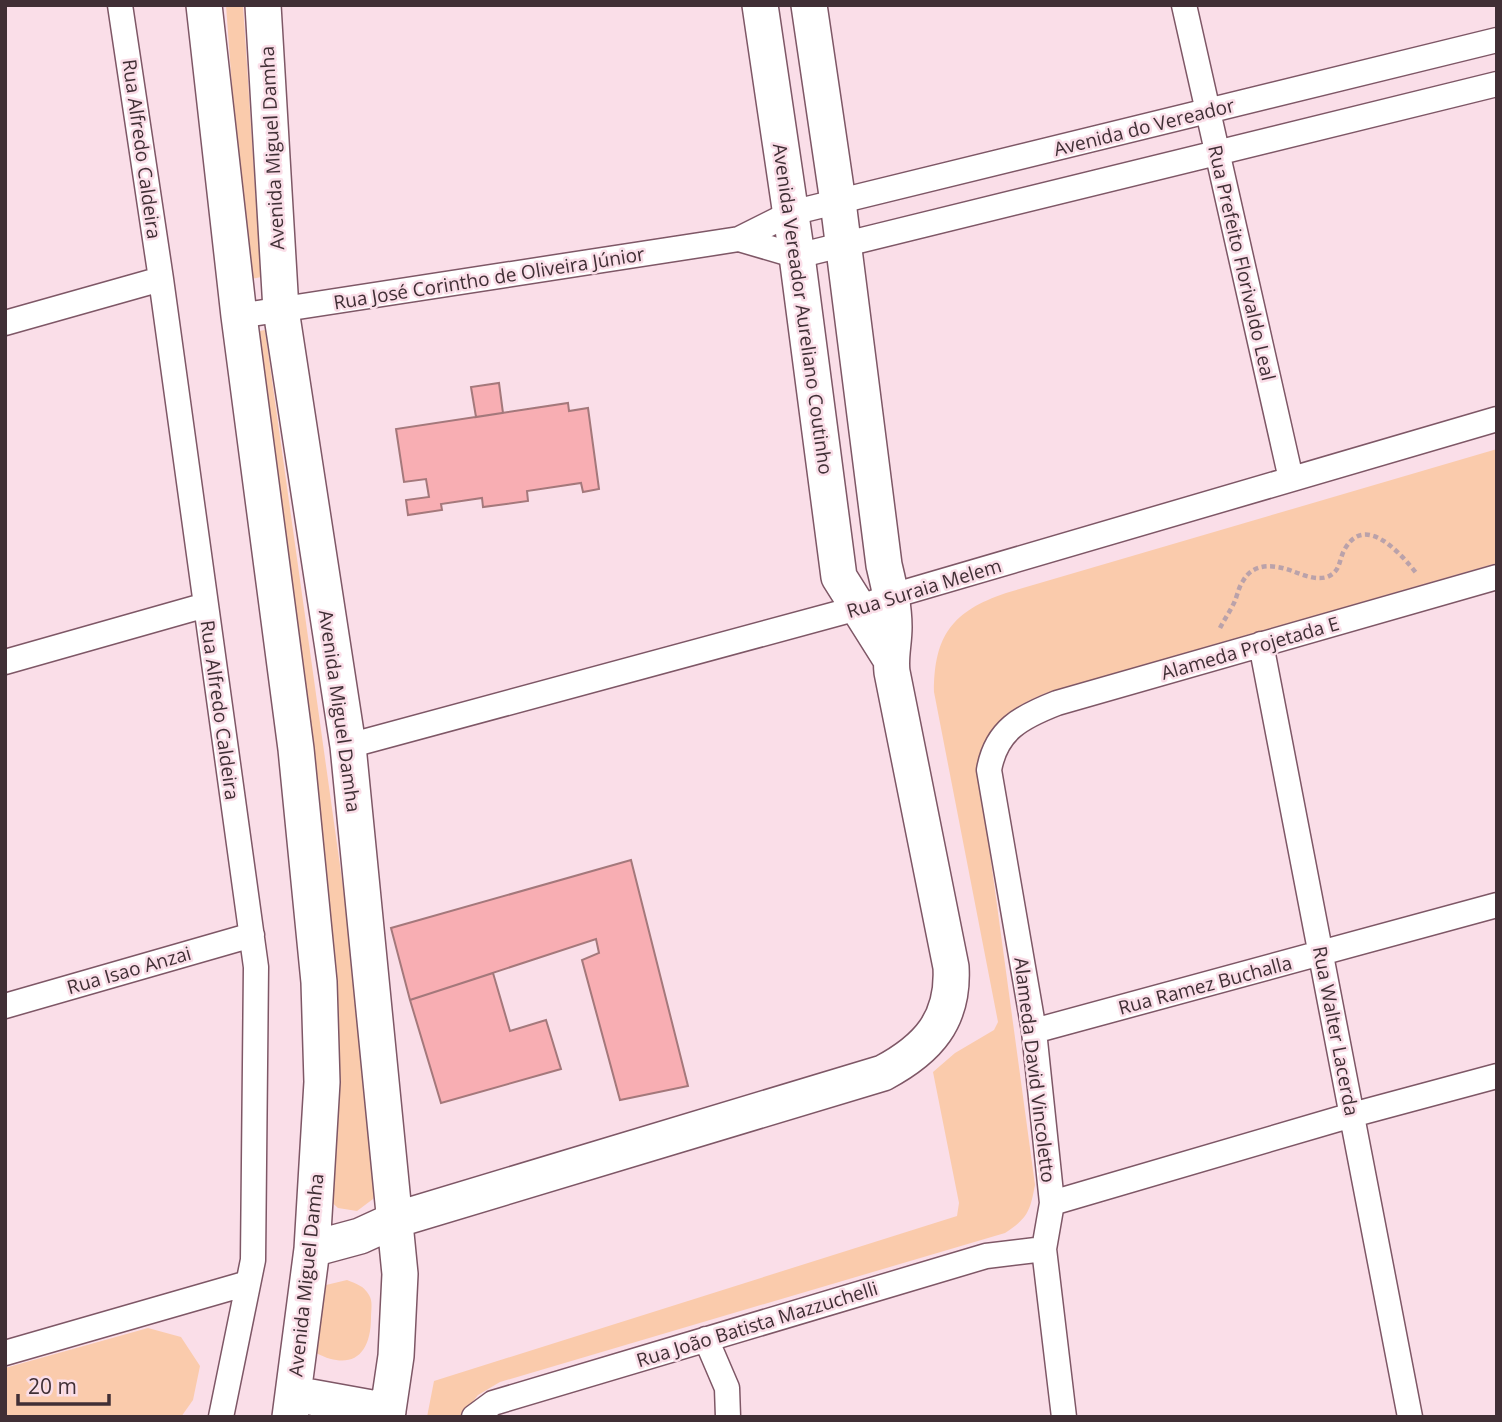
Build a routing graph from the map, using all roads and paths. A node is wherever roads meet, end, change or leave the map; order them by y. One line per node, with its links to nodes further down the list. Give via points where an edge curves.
1 (120, 5): 16 (street, Rua Alfredo Caldeira)
2 (205, 5): 18 (street, Avenida Miguel Damha)
3 (263, 5): 17 (street, Avenida Miguel Damha)
4 (760, 5): 12 (street, Avenida Vereador Aureliano Coutinho)
5 (810, 5): 11 (street)
6 (1184, 5): 9 (street, Rua Prefeito Florivaldo Leal)
7 (1497, 40): 9 (street, Avenida do Vereador)
8 (1497, 84): 10 (street)
9 (1208, 111): 10 (street, Rua Prefeito Florivaldo Leal); 11 (street, Avenida do Vereador)
10 (1217, 153): 14 (street); 21 (street, Rua Prefeito Florivaldo Leal)
11 (838, 202): 12 (street, Avenida do Vereador); 14 (street)
12 (790, 213): 13 (street, Rua José Corintho de Oliveira Júnior); 15 (street, Avenida Vereador Aureliano Coutinho)
13 (738, 239): 15 (street, Rua José Corintho de Oliveira Júnior); 17 (street, Rua José Corintho de Oliveira Júnior)
14 (842, 245): 15 (street); 23 (street, via 884,565)
15 (797, 256): 26 (street, Avenida Vereador Aureliano Coutinho, via 839,577)
16 (161, 279): 19 (street); 25 (street, Rua Alfredo Caldeira)
17 (281, 310): 18 (street, Rua José Corintho de Oliveira Júnior); 32 (street, Avenida Miguel Damha)
18 (239, 316): 42 (street, Avenida Miguel Damha, via 296,749 319,982 322,1082)
19 (5, 323)
20 (1497, 419): 21 (street, Rua Suraia Melem)
21 (1291, 479): 23 (street, Rua Suraia Melem)
22 (1497, 577): 24 (street, Alameda Projetada E)
23 (892, 596): 26 (street, Rua Suraia Melem); 29 (street)
24 (1425, 598): 27 (street, Alameda Projetada E); 28 (path, via 1419,577 1403,557 1369,533 1360,535 1344,550 1339,568 1321,579 1265,566 1250,571 1218,633)
25 (206, 605): 30 (street); 34 (street, Rua Alfredo Caldeira)
26 (858, 608): 29 (street, Avenida Vereador Aureliano Coutinho); 32 (street, Rua Suraia Melem)
27 (1261, 644): 28 (street, Alameda Projetada E); 35 (street, Rua Walter Lacerda)
28 (1224, 655): 31 (street, Alameda Projetada E, via 1057,703 1029,714)
29 (890, 658): 41 (street, via 951,967 945,1014 921,1049 883,1073)
30 (5, 662)
31 (1008, 730): 37 (street, Alameda David Vincoletto, via 992,750 989,770)
32 (348, 746): 41 (street, Avenida Miguel Damha)
33 (1497, 905): 35 (street, Rua Ramez Buchalla)
34 (252, 935): 36 (street, Rua Isao Anzai); 44 (street, Rua Alfredo Caldeira, via 256,1037 253,1260)
35 (1321, 953): 37 (street, Rua Ramez Buchalla); 39 (street, Rua Walter Lacerda)
36 (5, 1006)
37 (1034, 1031): 40 (street, Alameda David Vincoletto)
38 (1497, 1076): 39 (street)
39 (1352, 1115): 40 (street); 53 (street, Rua Walter Lacerda)
40 (1052, 1203): 43 (street, Alameda David Vincoletto)
41 (395, 1220): 42 (street, via 360,1236); 48 (street, Avenida Miguel Damha, via 400,1274 396,1356)
42 (312, 1249): 47 (street, Avenida Miguel Damha)
43 (1044, 1249): 45 (street, Rua João Batista Mazzuchelli, via 986,1256); 52 (street, Alameda David Vincoletto)
44 (248, 1283): 46 (street); 50 (street, Rua Alfredo Caldeira)
45 (706, 1339): 49 (street, Rua João Batista Mazzuchelli, via 493,1403); 51 (street, via 727,1388)
46 (5, 1353)
47 (292, 1406): 48 (street)
48 (387, 1414)
49 (475, 1416)
50 (221, 1417)
51 (728, 1417)
52 (1064, 1417)
53 (1410, 1417)

